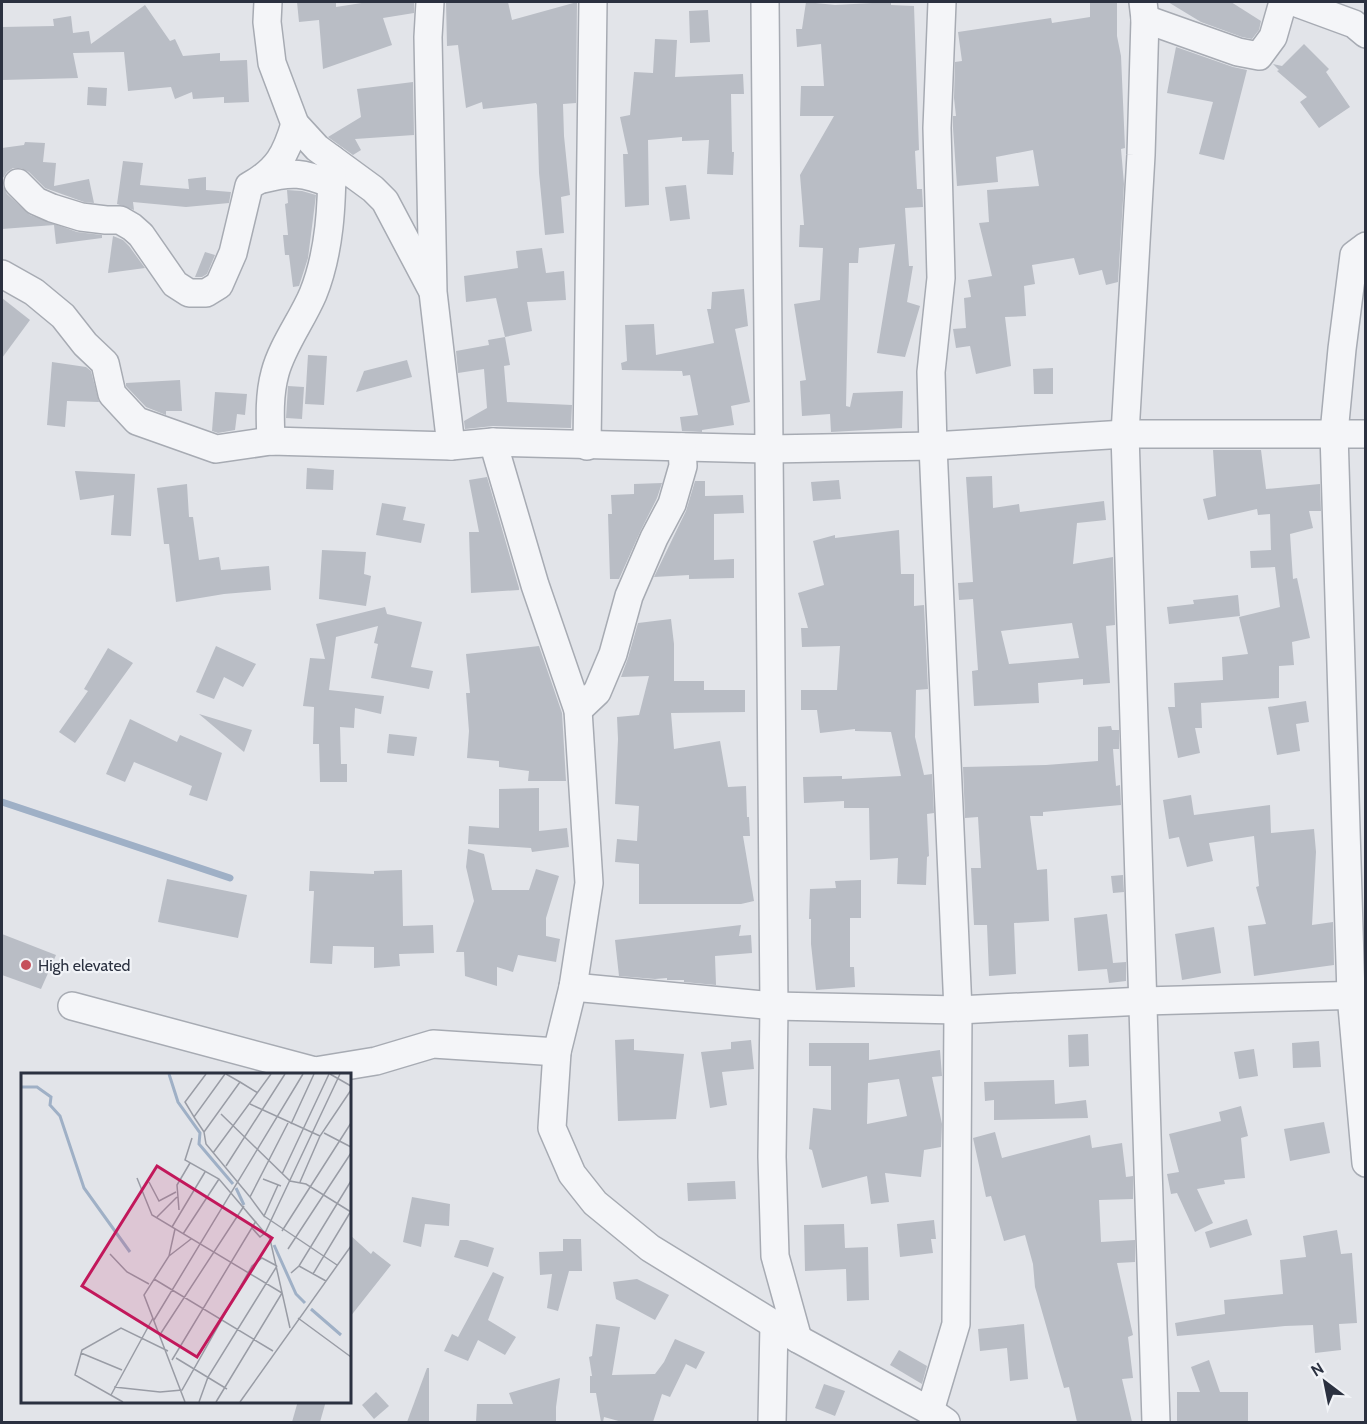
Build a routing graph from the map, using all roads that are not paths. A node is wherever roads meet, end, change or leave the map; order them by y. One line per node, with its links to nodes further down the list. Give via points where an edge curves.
1 (268, 2): 10 (street, via 272,63)
2 (430, 2): 16 (street)
3 (594, 2): 23 (street)
4 (765, 2): 26 (street)
5 (942, 2): 24 (street, via 937,128 940,278 931,372)
6 (1283, 2): 8 (street, via 1273,37 1259,56 1238,52)
7 (1294, 2): 9 (street, via 1354,24)
8 (1144, 10): 18 (street, via 1137,242)
9 (1365, 34)
10 (295, 124): 11 (street); 12 (street, via 287,149)
11 (332, 171): 12 (street); 16 (street, via 373,189 385,201); 20 (street, via 332,210 314,293 276,370 270,399)
12 (263, 179): 13 (street, via 249,186 233,253 219,285 206,293 189,293 175,284 141,235 120,220 81,217 52,208 36,201)
13 (18, 183)
14 (1365, 246): 17 (street, via 1354,255)
15 (2, 274): 20 (street, via 34,292 63,316 105,363 112,394 137,421 216,449)
16 (434, 292): 22 (street)
17 (1334, 433): 18 (street); 19 (street); 29 (street)
18 (1125, 434): 24 (street); 30 (street)
19 (1365, 434)
20 (271, 441): 22 (street)
21 (493, 442): 22 (street); 23 (street); 27 (street, via 535,585)
22 (451, 446)
23 (587, 446): 25 (street)
24 (933, 446): 26 (street); 33 (street)
25 (682, 447): 26 (street); 27 (street, via 683,466 672,504 629,596 613,654 597,692)
26 (769, 449): 32 (street)
27 (578, 710): 28 (street, via 589,883)
28 (573, 987): 32 (street); 34 (street)
29 (1358, 995): 30 (street); 35 (street)
30 (1144, 1001): 33 (street); 40 (street)
31 (72, 1006): 34 (street, via 315,1071 376,1061 433,1044)
32 (774, 1006): 33 (street); 37 (street, via 775,1256)
33 (958, 1010): 38 (street, via 956,1324)
34 (557, 1052): 36 (street, via 552,1128 572,1174 595,1203 650,1248)
35 (1365, 1163)
36 (774, 1324): 37 (street); 39 (street)
37 (798, 1339): 38 (street)
38 (938, 1417)
39 (771, 1422)
40 (1156, 1422)

